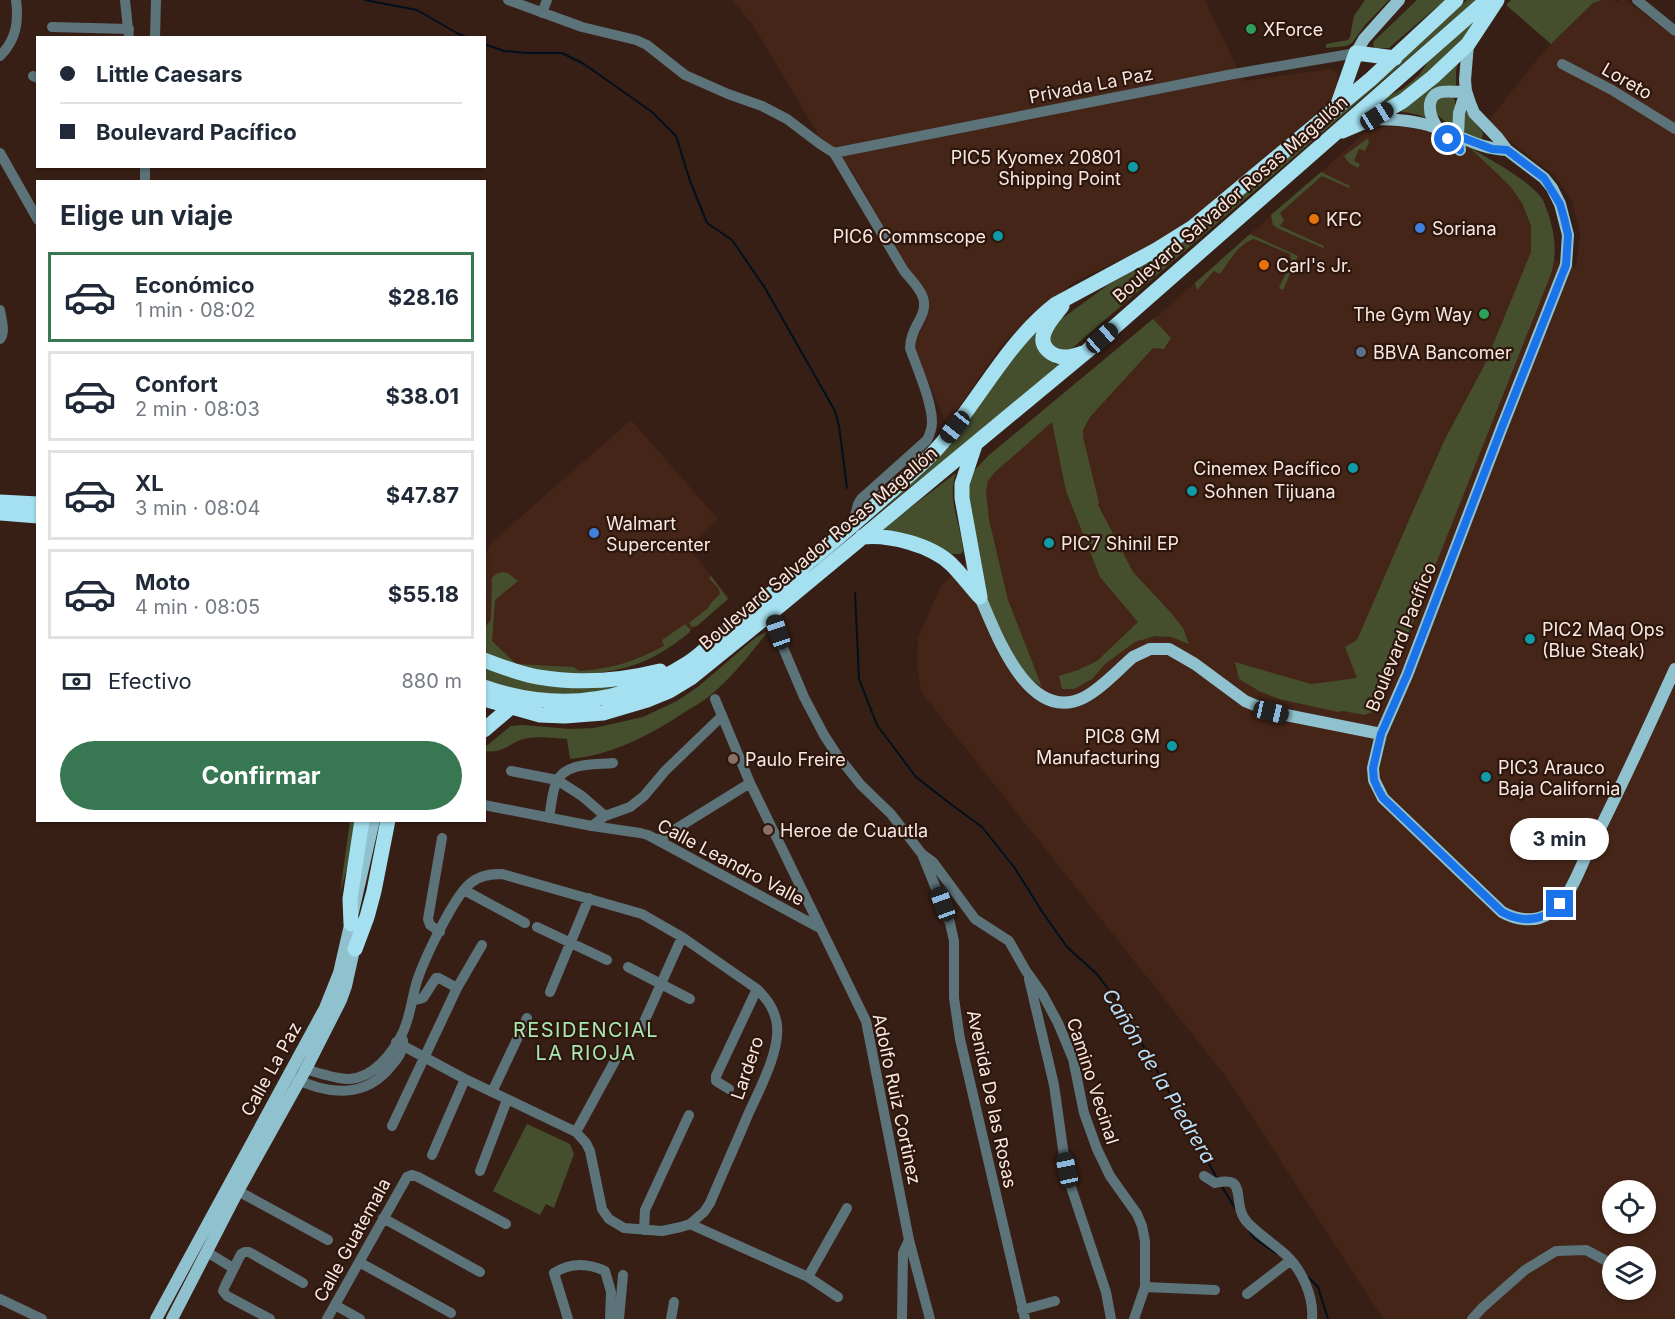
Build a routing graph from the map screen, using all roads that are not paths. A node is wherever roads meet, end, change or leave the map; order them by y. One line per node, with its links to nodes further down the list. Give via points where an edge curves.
1 (16, 0): 18 (street, via 16,30)
2 (125, 0): 14 (street)
3 (156, 0): 15 (street)
4 (507, 0): 11 (street)
5 (547, 0): 11 (street)
6 (1399, 0): 17 (main road)
7 (1456, 0): 19 (highway, Boulevard Salvador Rosas Magallón)
8 (1487, 0): 26 (highway, Boulevard Salvador Rosas Magallón)
9 (1497, 0): 16 (highway)
10 (1637, 0): 13 (street)
11 (542, 13): 30 (street, via 647,45 685,75 776,112)
12 (52, 27): 14 (street)
13 (1675, 31)
14 (129, 33)
15 (155, 36)
16 (1468, 44): 21 (main road, Boulevard Pacífico); 23 (highway, via 1433,77)
17 (1356, 53): 19 (highway); 22 (highway); 30 (street, Privada La Paz)
18 (0, 56)
19 (1395, 58): 22 (highway, Boulevard Salvador Rosas Magallón)
20 (1562, 64): 25 (street, Loreto)
21 (1466, 91): 24 (main road, via 1433,96 1430,110); 27 (main road, via 1459,113); 28 (main road, Boulevard Pacífico, via 1474,113)
22 (1336, 109): 32 (highway, Boulevard Salvador Rosas Magallón, via 1193,227)
23 (1373, 119): 24 (main road, Boulevard Pacífico, via 1416,121); 26 (highway)
24 (1437, 127): 27 (main road, Boulevard Pacífico)
25 (1675, 129)
26 (1332, 135): 35 (highway, Boulevard Salvador Rosas Magallón)
27 (1458, 136): 28 (main road, Boulevard Pacífico, via 1492,149)
28 (1507, 150): 54 (main road, Boulevard Pacífico, via 1544,178 1560,204 1568,235 1566,265)
29 (0, 153): 31 (street)
30 (834, 153): 41 (street, via 925,300 910,348 930,405 930,434 858,504)
31 (36, 216)
32 (1070, 296): 35 (highway, via 1046,328 1043,343 1058,356); 41 (highway, Boulevard Salvador Rosas Magallón, via 1046,311 1026,332 955,427)
33 (0, 309): 34 (street)
34 (1, 338)
35 (1086, 352): 36 (highway, Boulevard Salvador Rosas Magallón)
36 (976, 444): 41 (highway, Boulevard Salvador Rosas Magallón); 42 (highway, via 962,484 962,498)
37 (0, 502): 38 (highway)
38 (36, 504)
39 (0, 513): 40 (highway)
40 (36, 516)
41 (858, 530): 42 (highway, via 908,542 940,556); 43 (highway, Boulevard Salvador Rosas Magallón); 45 (highway, Boulevard Salvador Rosas Magallón)
42 (980, 597): 54 (main road, via 1013,666 1034,691 1049,699 1082,699 1133,657 1162,648 1176,653 1245,701 1271,712)
43 (771, 614): 50 (highway, Boulevard Salvador Rosas Magallón, via 692,677 647,700 582,715 540,715); 69 (street, Camino Vecinal, via 794,674 837,756)
44 (486, 661): 45 (highway, via 536,677 583,681 645,675)
45 (691, 661): 47 (highway, Boulevard Salvador Rosas Magallón, via 660,679 597,699 531,700)
46 (1675, 669): 54 (main road, Boulevard Pacífico, via 1567,893 1544,917 1520,919 1502,912 1383,798 1373,768)
47 (486, 688)
48 (715, 699): 52 (street, Adolfo Ruiz Cortinez)
49 (486, 700): 50 (highway, Boulevard Salvador Rosas Magallón)
50 (510, 707): 51 (highway); 53 (highway)
51 (486, 710)
52 (722, 716): 58 (street, Adolfo Ruiz Cortinez); 60 (street, via 644,796 630,807)
53 (486, 726)
54 (1381, 734)
55 (613, 763): 57 (street, via 572,768)
56 (511, 771): 57 (street)
57 (557, 780): 60 (street); 61 (street)
58 (750, 783): 68 (street); 76 (street, Adolfo Ruiz Cortinez)
59 (486, 805): 61 (street, Calle Leandro Valle)
60 (605, 816): 66 (street)
61 (549, 818): 66 (street, Calle Leandro Valle)
62 (362, 822): 74 (highway, via 350,900)
63 (374, 822): 70 (main road, Calle La Paz)
64 (379, 822): 70 (main road, Calle La Paz)
65 (388, 822): 81 (highway, via 374,891)
66 (592, 826): 68 (street, Calle Leandro Valle, via 640,833)
67 (442, 838): 77 (street, via 428,919)
68 (658, 840): 76 (street, Calle Leandro Valle)
69 (922, 854): 84 (street, Camino Vecinal, via 933,862 975,919 1009,941); 137 (street, Avenida De las Rosas, via 954,941 954,998 960,1039)
70 (363, 886): 74 (main road, Calle La Paz); 81 (main road, Calle La Paz)
71 (464, 890): 72 (street, Lardero, via 480,877 502,874); 73 (street); 77 (street, Lardero)
72 (589, 898): 78 (street, Lardero, via 642,914); 79 (street)
73 (525, 923)
74 (351, 924): 96 (main road, Calle La Paz, via 339,973 325,1008)
75 (537, 927): 79 (street)
76 (819, 927): 118 (street, Adolfo Ruiz Cortinez, via 866,1021)
77 (440, 932): 90 (street, Lardero)
78 (682, 937): 85 (street); 87 (street, Lardero)
79 (570, 942): 82 (street); 88 (street)
80 (482, 945): 86 (street)
81 (355, 949): 97 (main road, Calle La Paz, via 341,1000)
82 (607, 960)
83 (628, 967): 85 (street)
84 (1026, 970): 128 (street, Camino Vecinal, via 1066,1038 1097,1149 1142,1226); 149 (street, via 1054,1085 1070,1184 1106,1292)
85 (661, 984): 89 (street); 92 (street)
86 (457, 988): 90 (street, via 436,978 423,998); 95 (street)
87 (757, 989): 101 (street, via 716,1076 716,1081); 115 (street, Lardero, via 775,1014 776,1044 710,1203)
88 (550, 992)
89 (690, 999)
90 (412, 1001): 93 (street, Lardero)
91 (527, 1017): 103 (street)
92 (640, 1031)
93 (401, 1041): 95 (street); 99 (street, via 375,1068); 102 (street, Lardero, via 393,1065 382,1076)
94 (617, 1057): 107 (street)
95 (424, 1058): 100 (street); 106 (street)
96 (295, 1062): 97 (street); 98 (main road, Calle La Paz)
97 (306, 1069): 98 (main road, Calle La Paz); 99 (street)
98 (294, 1078): 102 (street, via 332,1091); 111 (main road, Calle La Paz); 138 (main road, Calle La Paz)
99 (350, 1079): 102 (street)
100 (465, 1079): 103 (street); 108 (street)
101 (729, 1089)
102 (350, 1091)
103 (492, 1092): 104 (street)
104 (507, 1100): 107 (street); 109 (street)
105 (689, 1115): 116 (street, via 645,1210)
106 (392, 1126)
107 (576, 1132): 116 (street, via 590,1151 602,1209 624,1228)
108 (432, 1155)
109 (480, 1170)
110 (1204, 1176): 121 (street, via 1215,1183 1225,1181 1234,1185 1241,1214 1248,1224)
111 (238, 1191): 117 (street); 119 (main road, Calle La Paz)
112 (847, 1208): 126 (street)
113 (383, 1218): 114 (street, Calle Guatemala, via 407,1177 412,1175); 122 (street, Calle Guatemala); 124 (street)
114 (506, 1224)
115 (690, 1224): 116 (street, via 662,1231); 126 (street)
116 (644, 1230)
117 (328, 1240)
118 (909, 1240): 147 (street, via 903,1253); 148 (street, Adolfo Ruiz Cortinez)
119 (207, 1252): 123 (street); 138 (main road, Calle La Paz)
120 (1602, 1259): 152 (street, via 1586,1250 1556,1251 1525,1270)
121 (1291, 1260): 130 (street); 151 (street, via 1309,1293)
122 (359, 1262): 135 (street, Calle Guatemala); 136 (street)
123 (233, 1268): 127 (street, via 241,1254 249,1252); 140 (street, via 223,1291)
124 (480, 1272)
125 (623, 1275): 145 (street)
126 (808, 1277): 131 (street)
127 (303, 1283)
128 (1145, 1287): 129 (street); 150 (street, Camino Vecinal)
129 (1215, 1290)
130 (1247, 1294)
131 (838, 1297)
132 (0, 1299): 139 (street)
133 (1055, 1301): 137 (street)
134 (674, 1302): 146 (street)
135 (335, 1305): 141 (street, Calle Guatemala); 142 (street)
136 (452, 1313)
137 (1023, 1314)
138 (165, 1317)
139 (42, 1319)
140 (270, 1319)
141 (327, 1319)
142 (360, 1319)
143 (568, 1319): 144 (street, via 554,1273 578,1264 605,1271 611,1292)
144 (610, 1319)
145 (619, 1319)
146 (671, 1319)
147 (902, 1319)
148 (930, 1319)
149 (1111, 1319)
150 (1134, 1319)
151 (1312, 1319)
152 (1472, 1319)

